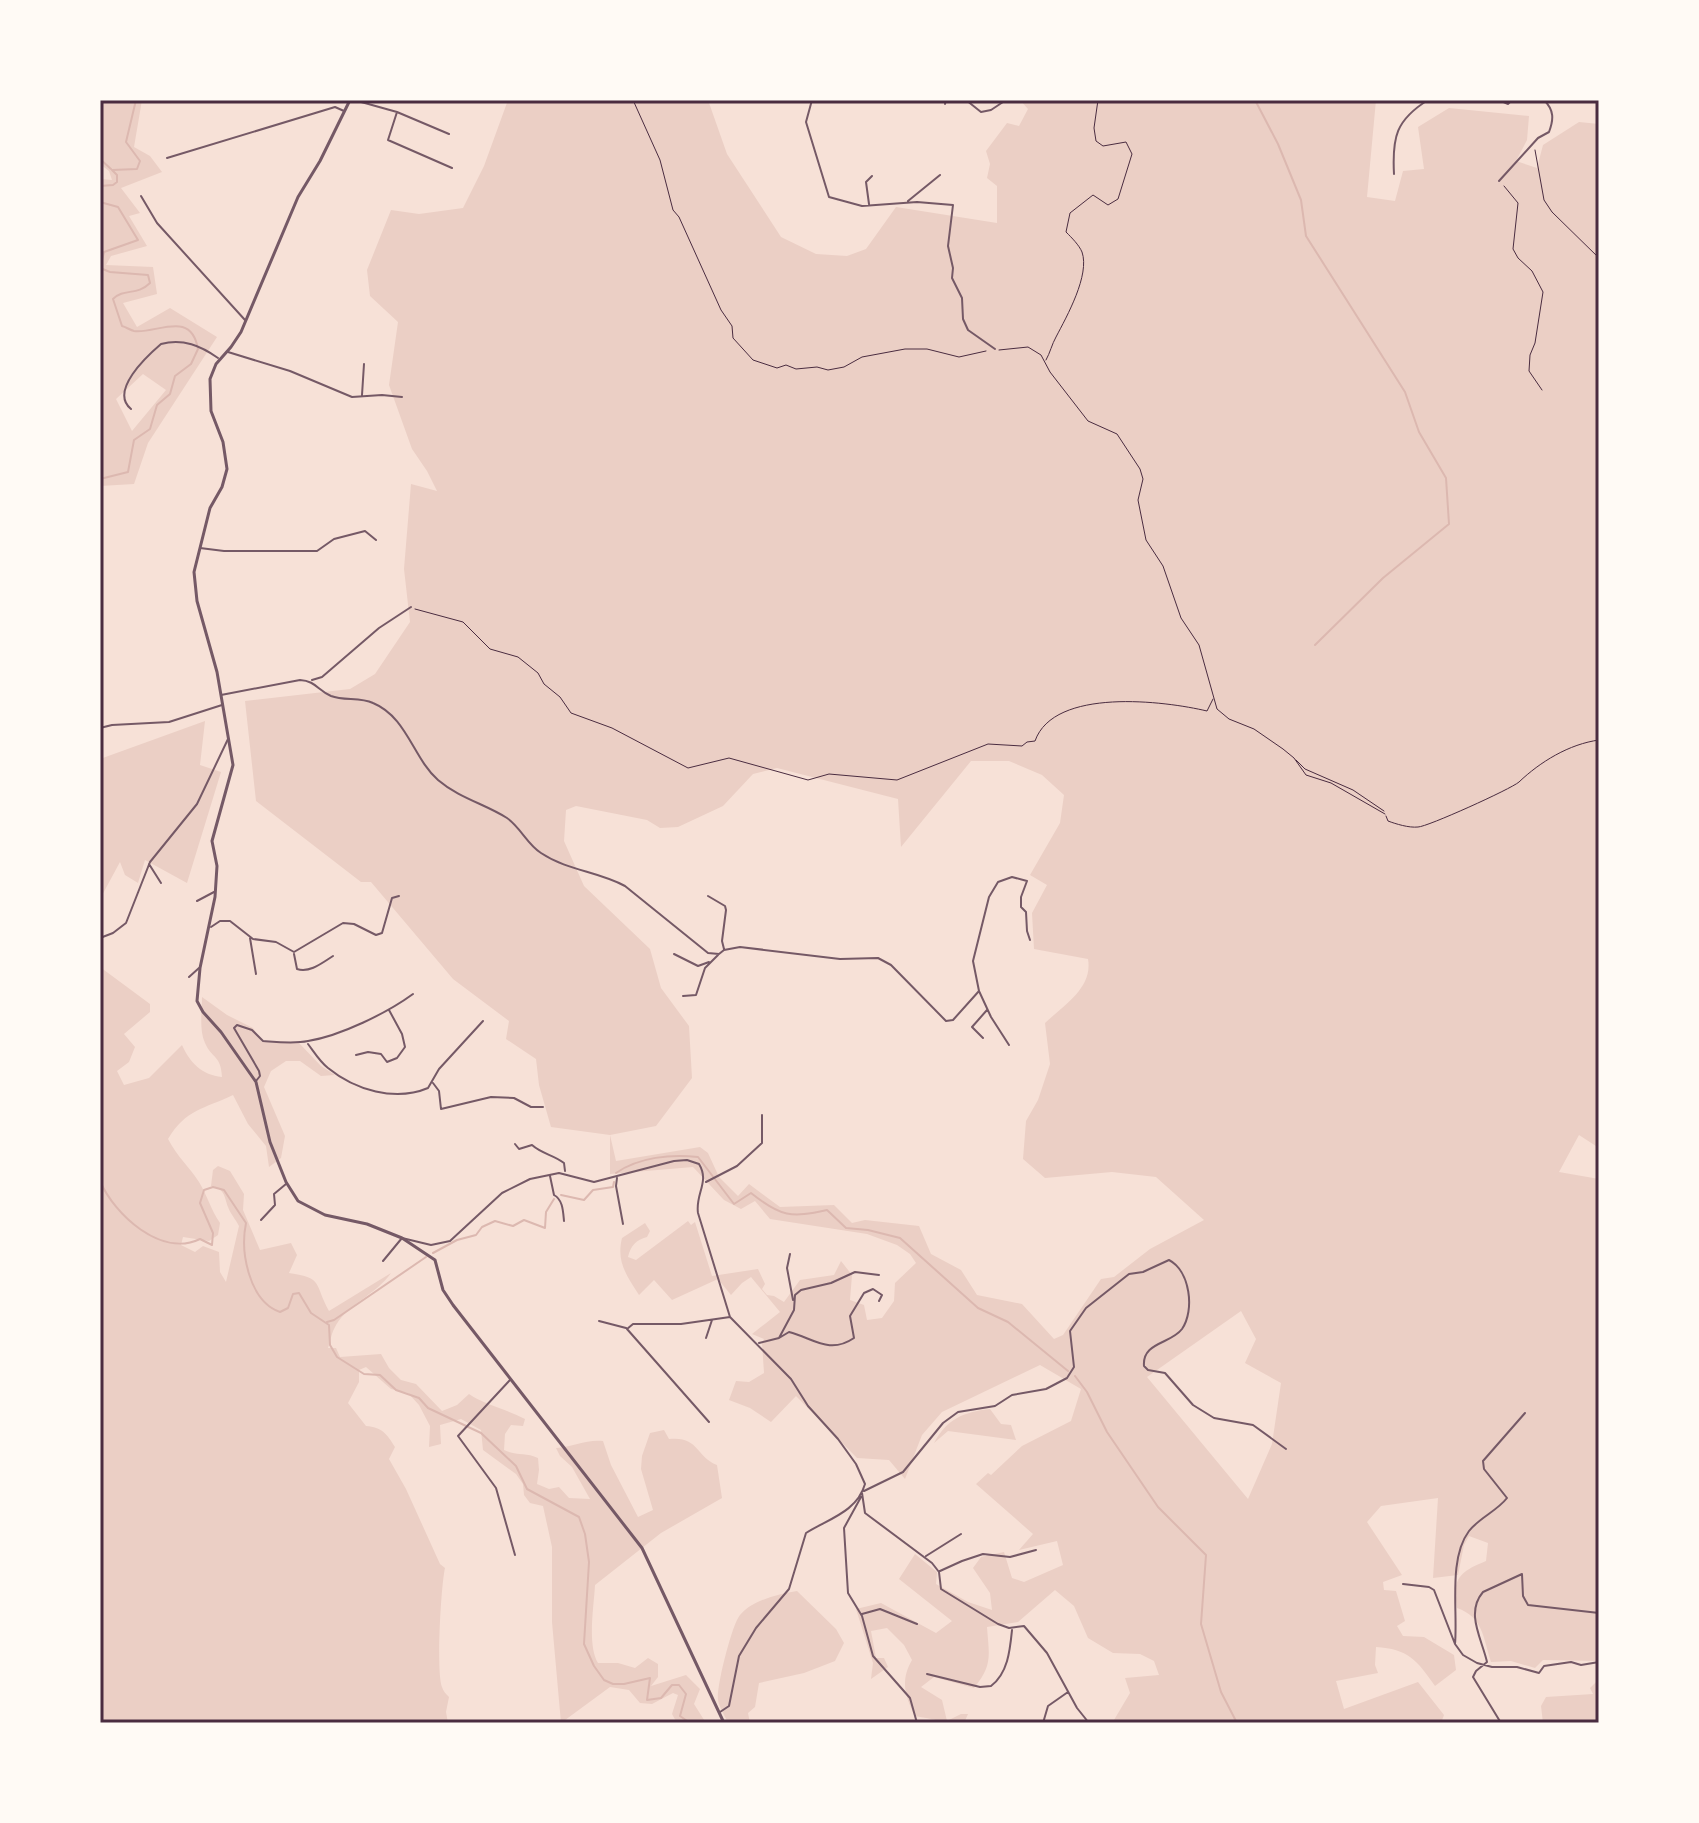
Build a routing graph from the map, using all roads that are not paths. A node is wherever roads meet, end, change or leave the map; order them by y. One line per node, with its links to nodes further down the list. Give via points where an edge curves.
1 (352, 100): 9 (street); 10 (street)
2 (812, 100): 20 (street, via 806,122 826,193 838,201)
3 (966, 100): 4 (street, via 985,112)
4 (1006, 100)
5 (1428, 100): 14 (street, via 1397,130)
6 (1499, 100): 7 (street)
7 (1512, 100)
8 (1544, 100): 17 (street, via 1551,107 1549,132)
9 (345, 112): 12 (street, via 335,107); 21 (street, via 298,197)
10 (397, 112): 11 (street); 13 (street, via 388,140)
11 (449, 134)
12 (167, 158)
13 (452, 168)
14 (1394, 174)
15 (940, 175): 19 (street)
16 (872, 176): 20 (street, via 866,182)
17 (1499, 181)
18 (141, 196): 21 (street, via 157,223)
19 (907, 202): 20 (street); 22 (street, via 953,205 948,246 963,319 968,330)
20 (869, 206)
21 (246, 320): 23 (street)
22 (995, 349)
23 (227, 352): 24 (street); 26 (street, via 352,397)
24 (219, 360): 28 (street, via 195,345 165,342 137,367 128,383 124,399); 30 (street, via 209,394 225,450 226,477)
25 (364, 364): 26 (street)
26 (362, 396): 27 (street)
27 (402, 397)
28 (131, 409)
29 (376, 540): 30 (street, via 365,531 334,539 317,551)
30 (199, 548): 33 (street, via 194,586)
31 (410, 607): 32 (street, via 322,677)
32 (311, 680): 33 (street); 52 (street, via 333,697 366,700 386,709 429,771 447,787 510,820 551,859 625,886 704,951)
33 (221, 695): 34 (street)
34 (222, 705): 35 (street, via 169,722); 36 (street)
35 (100, 728)
36 (229, 736): 37 (street, via 197,804); 41 (street, via 233,765 212,841)
37 (149, 864): 38 (street); 47 (street, via 126,923)
38 (157, 877): 39 (street); 40 (street)
39 (161, 883)
40 (153, 884)
41 (216, 892): 44 (street); 45 (street)
42 (399, 896): 50 (street, via 392,898 382,933 343,923)
43 (708, 896): 49 (street, via 726,910)
44 (197, 901)
45 (210, 927): 46 (street, via 230,921); 55 (street)
46 (249, 937): 50 (street); 56 (street)
47 (100, 938)
48 (1030, 940): 58 (street, via 1021,907 1027,881 1012,877 998,882 975,949)
49 (724, 950): 52 (street); 58 (street, via 878,958 946,1021)
50 (294, 952): 53 (street, via 295,965 302,971)
51 (674, 954): 54 (street, via 698,966)
52 (719, 954): 54 (street)
53 (333, 956)
54 (710, 962): 60 (street, via 696,995)
55 (200, 968): 57 (street); 68 (street, via 197,1001)
56 (256, 974)
57 (189, 977)
58 (979, 991): 61 (street)
59 (413, 994): 62 (street)
60 (683, 996)
61 (987, 1009): 64 (street, via 972,1027); 66 (street)
62 (389, 1010): 65 (street); 67 (street, via 405,1047 397,1058 387,1062 381,1054)
63 (483, 1021): 69 (street)
64 (983, 1038)
65 (306, 1042): 68 (street, via 263,1041 252,1030 235,1026 259,1071); 69 (street, via 326,1067 363,1089 419,1092)
66 (1009, 1045)
67 (356, 1055)
68 (256, 1082): 76 (street, via 270,1142)
69 (432, 1082): 70 (street, via 441,1109 491,1097)
70 (543, 1107)
71 (762, 1115): 77 (street, via 762,1143 737,1166)
72 (515, 1144): 73 (street, via 519,1149 532,1145 559,1159)
73 (565, 1173): 74 (street); 75 (street, via 594,1182)
74 (550, 1174): 79 (street); 81 (street, via 502,1193 450,1241 431,1245)
75 (617, 1177): 77 (street, via 687,1160 703,1169); 80 (street)
76 (287, 1183): 78 (street, via 274,1194 275,1205); 81 (street, via 298,1201 318,1211)
77 (704, 1183): 87 (street, via 696,1204)
78 (261, 1220)
79 (564, 1221)
80 (623, 1224)
81 (402, 1238): 83 (street); 94 (street, via 435,1260 443,1290)
82 (790, 1254): 85 (street)
83 (383, 1261)
84 (879, 1275): 85 (street, via 855,1272 801,1290)
85 (793, 1300): 92 (street, via 794,1310)
86 (879, 1301): 92 (street, via 882,1295 873,1289 864,1293 850,1316 854,1338 845,1344 822,1346 789,1332)
87 (730, 1317): 88 (street); 93 (street)
88 (712, 1320): 90 (street, via 633,1324); 91 (street)
89 (599, 1321): 90 (street)
90 (627, 1329): 96 (street)
91 (706, 1338)
92 (779, 1338): 93 (street)
93 (758, 1344): 98 (street, via 838,1439 863,1478)
94 (511, 1379): 101 (street, via 458,1436 496,1488); 114 (street, via 642,1548)
95 (1525, 1413): 109 (street, via 1483,1461 1507,1498 1465,1539 1454,1592)
96 (709, 1422)
97 (1286, 1449): 98 (street, via 1253,1425 1214,1418 1193,1405 1165,1373 1144,1366 1150,1349 1176,1336 1188,1313 1183,1273 1169,1260 1129,1274 1086,1308 1070,1331 1074,1367 1067,1378 1046,1389 1012,1395 995,1406 958,1412 903,1472)
98 (862, 1492): 102 (street, via 865,1513); 106 (street, via 844,1532 846,1583); 114 (street, via 840,1516 806,1533 789,1589 739,1656 729,1706)
99 (961, 1534): 102 (street)
100 (1036, 1550): 103 (street, via 1010,1557 983,1554)
101 (515, 1555)
102 (925, 1557): 103 (street)
103 (939, 1572): 108 (street, via 941,1589)
104 (1403, 1584): 109 (street, via 1434,1590)
105 (1599, 1613): 111 (street, via 1528,1605 1524,1576 1518,1573 1483,1592 1475,1603 1487,1662)
106 (861, 1614): 107 (street, via 880,1609); 116 (street, via 873,1656 910,1698)
107 (917, 1624)
108 (1013, 1628): 112 (street, via 1005,1668 991,1686); 113 (street, via 1024,1626 1030,1632)
109 (1455, 1644): 111 (street, via 1463,1655)
110 (1599, 1662): 111 (street, via 1544,1666 1539,1673)
111 (1482, 1664): 119 (street, via 1473,1677)
112 (927, 1674)
113 (1069, 1691): 117 (street, via 1048,1706); 118 (street)
114 (719, 1712): 115 (street)
115 (724, 1723)
116 (917, 1723)
117 (1043, 1723)
118 (1089, 1723)
119 (1501, 1723)

